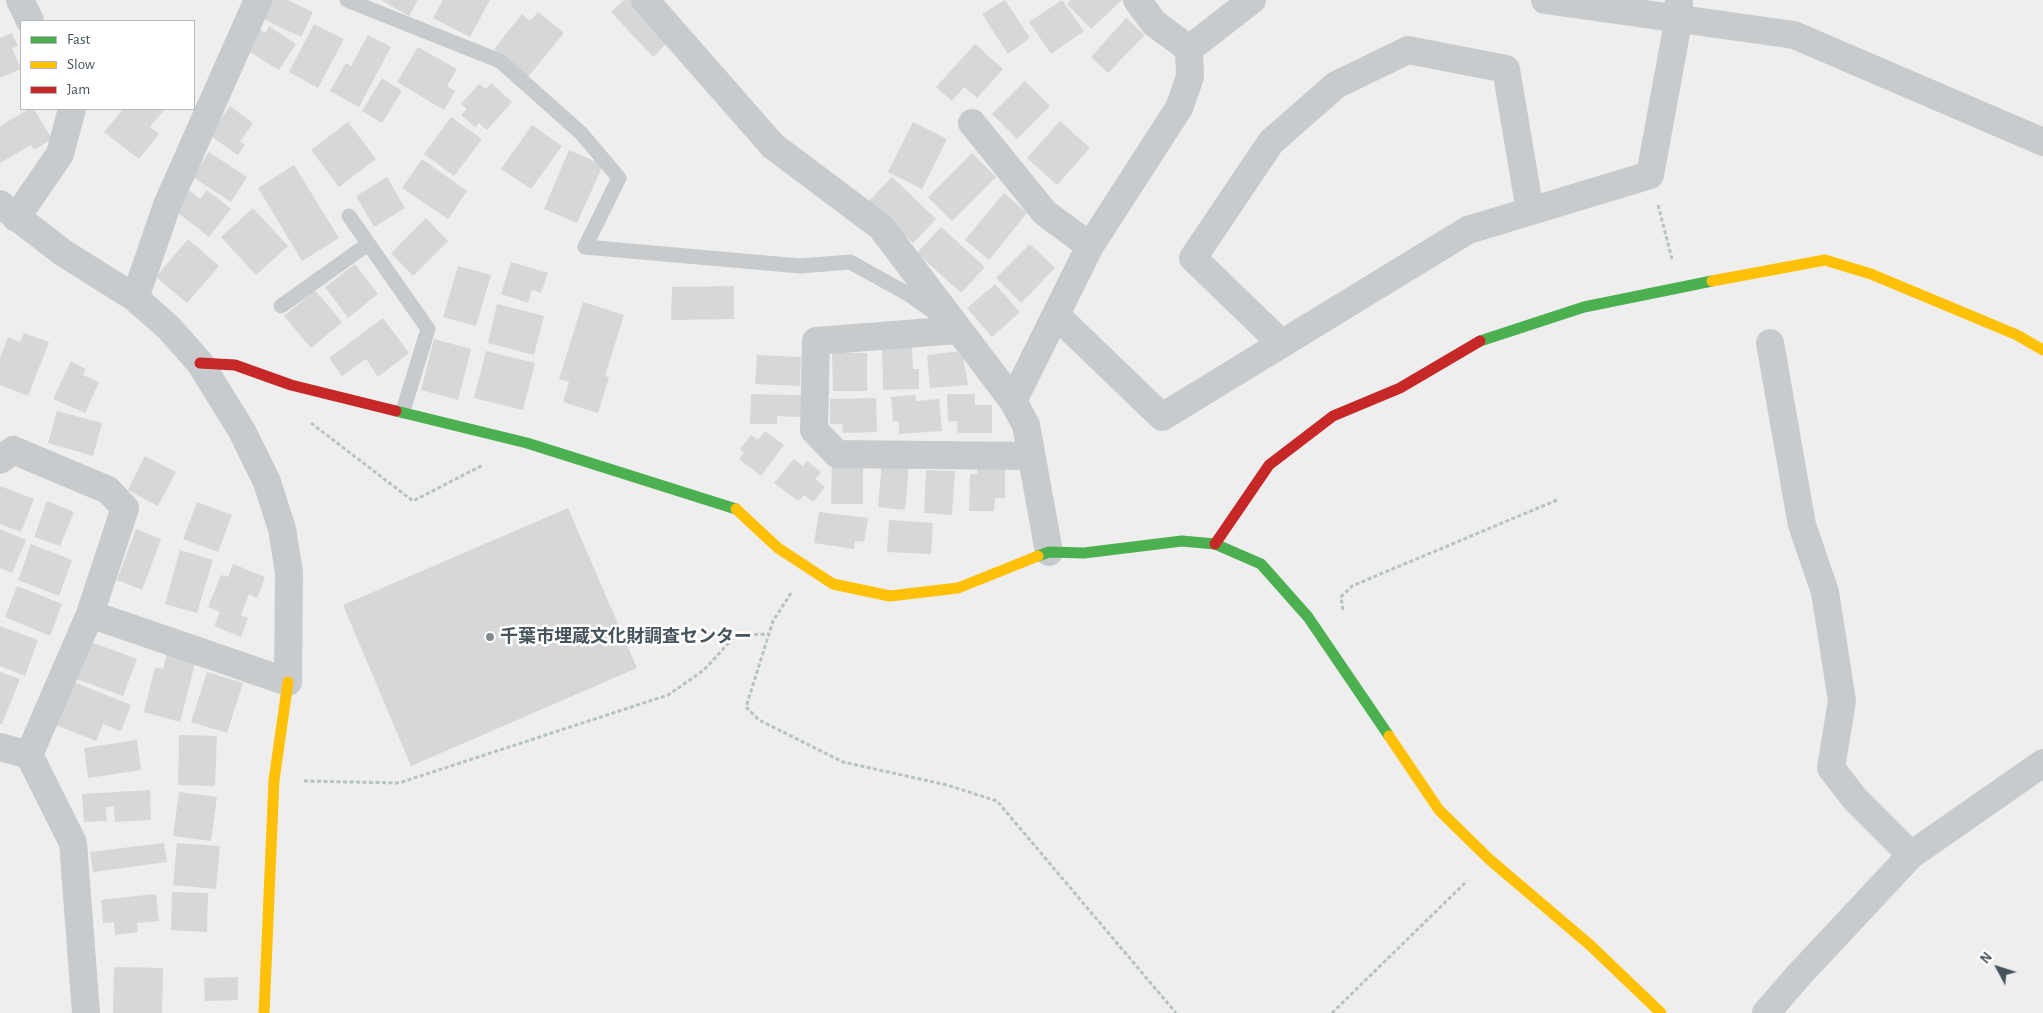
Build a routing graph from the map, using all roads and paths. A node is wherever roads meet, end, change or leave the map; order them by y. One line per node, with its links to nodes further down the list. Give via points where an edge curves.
1 (20, 0): 9 (street)
2 (258, 0): 21 (street, via 167,205)
3 (347, 0): 24 (lane, via 500,61 581,133 619,178 585,247 800,266 850,262 908,294)
4 (645, 0): 24 (street, via 773,146 881,227)
5 (1137, 0): 10 (street, via 1154,22)
6 (1545, 0): 8 (street)
7 (1237, 5): 10 (street)
8 (1679, 9): 13 (street, via 1794,35); 14 (street)
9 (30, 20)
10 (1189, 49): 19 (street, via 1190,77 1179,108)
11 (72, 110): 15 (street, via 60,154)
12 (972, 123): 19 (street, via 1045,213)
13 (2043, 142)
14 (1650, 175): 16 (street); 20 (path)
15 (8, 211): 21 (street, via 62,252)
16 (1530, 211): 26 (street, via 1468,230); 26 (street, via 1506,70 1408,50 1336,85 1271,142 1193,258)
17 (349, 216): 18 (lane)
18 (368, 244): 22 (lane); 30 (lane, via 428,329)
19 (1090, 246): 23 (street)
20 (1679, 288): 27 (street, via 1825,260 1871,274 2017,335); 36 (street, via 1584,307 1480,340 1400,388 1333,416 1269,465)
21 (135, 298): 28 (street, via 170,328)
22 (281, 306)
23 (1056, 315): 26 (street, via 1162,417); 29 (street)
24 (958, 330): 29 (street); 33 (street, via 816,342 814,430 837,454)
25 (1770, 343): 47 (street, via 1802,525 1825,592 1842,701 1831,768 1855,799)
26 (1282, 344)
27 (2043, 350)
28 (200, 363): 30 (street, via 235,365 291,385); 42 (street, via 267,482 282,529 289,572)
29 (1013, 401): 33 (street, via 1026,425)
30 (403, 411): 32 (street)
31 (308, 421): 32 (path, via 414,501)
32 (527, 443): 38 (street, via 737,509 778,548)
33 (1030, 456): 37 (street)
34 (0, 460): 39 (street, via 13,450 108,490 125,508)
35 (1557, 500): 40 (path, via 1352,586 1341,597)
36 (1215, 544): 37 (street, via 1182,541 1084,553); 48 (street, via 1260,564 1308,617 1439,810)
37 (1049, 552): 38 (street, via 958,588 890,596 833,584)
38 (807, 567): 41 (path)
39 (90, 614): 42 (street); 44 (street)
40 (1343, 616)
41 (768, 634): 46 (path, via 736,635 704,670 668,695 399,783); 51 (path, via 746,706 759,720 844,762 947,785 997,801)
42 (288, 682): 46 (street)
43 (0, 747): 44 (street)
44 (29, 755): 49 (street, via 73,843)
45 (2043, 763): 47 (street)
46 (274, 780): 50 (street)
47 (1911, 855): 54 (street)
48 (1489, 859): 52 (path); 53 (street, via 1590,945)
49 (86, 1013)
50 (264, 1013)
51 (1176, 1013)
52 (1332, 1013)
53 (1661, 1013)
54 (1766, 1013)

